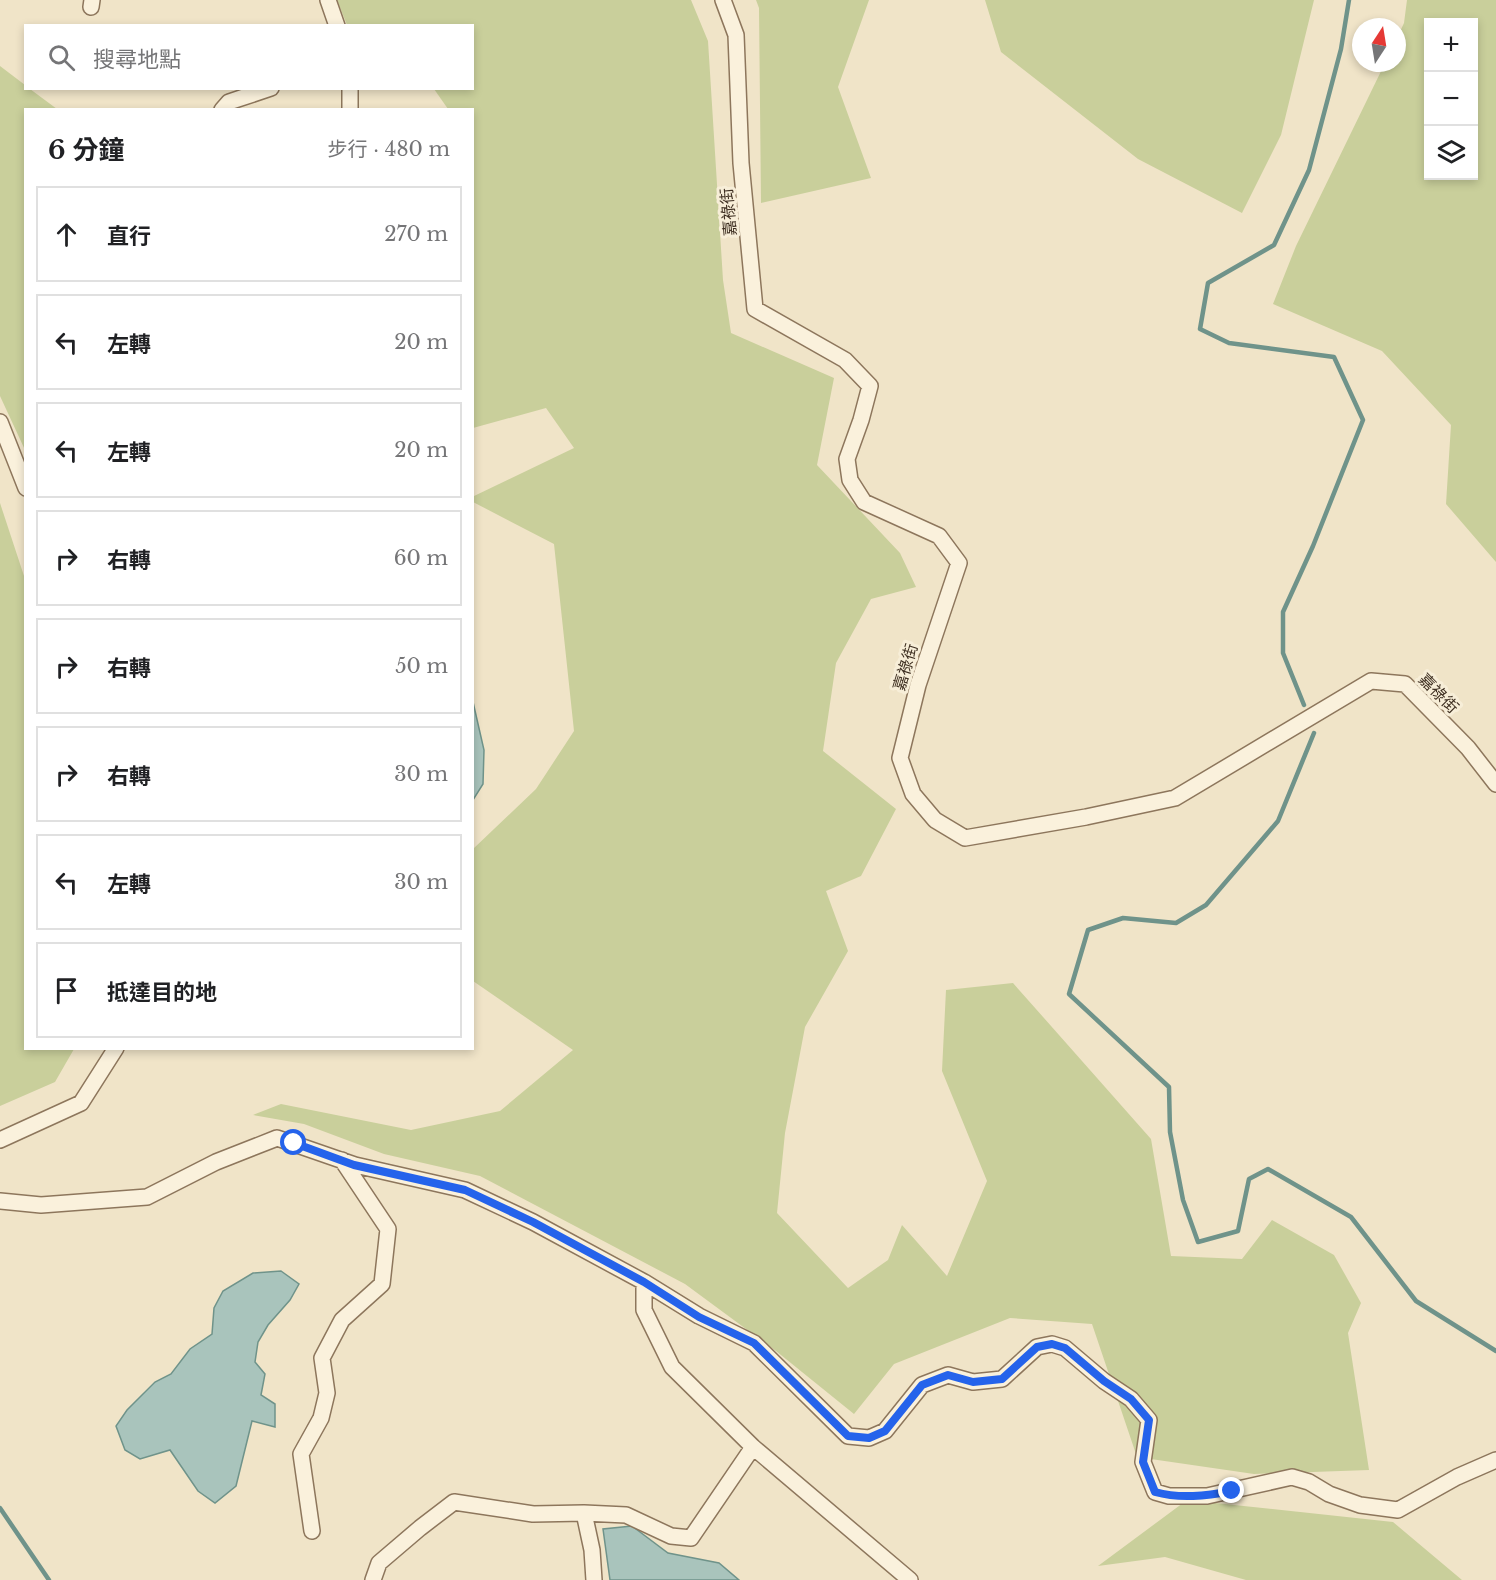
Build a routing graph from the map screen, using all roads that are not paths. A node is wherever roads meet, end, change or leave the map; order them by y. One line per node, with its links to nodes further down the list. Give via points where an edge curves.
1 (328, 0): 3 (street)
2 (723, 0): 10 (street, 嘉祿街, via 736,36 741,163 755,309 845,360 870,386 847,459 850,480 864,501 939,536 959,563 918,685 900,758 913,794 935,820 965,838 1175,798 1371,681 1405,684 1468,748)
3 (336, 24)
4 (265, 90): 6 (street, via 229,102)
5 (350, 90): 7 (street)
6 (224, 108)
7 (350, 108)
8 (0, 422): 9 (street)
9 (24, 483)
10 (1496, 784)
11 (115, 1050): 12 (street, via 81,1103)
12 (0, 1140)
13 (342, 1160): 14 (street, via 277,1138 216,1162 147,1197 41,1205); 15 (street, via 465,1190); 19 (street, via 388,1228 382,1284 342,1320 322,1358 327,1393 321,1418 301,1454)
14 (0, 1201)
15 (644, 1282): 16 (street, via 644,1310 672,1367); 17 (street, via 699,1317 754,1343 848,1436 869,1438 885,1431 922,1385 948,1375 973,1382 1002,1379 1037,1347 1052,1344 1065,1348 1131,1399 1149,1420 1143,1462 1155,1492 1168,1496 1207,1496 1292,1478 1360,1505 1398,1510)
16 (753, 1447): 18 (street, via 690,1538 671,1536 626,1515); 22 (street)
17 (1496, 1460)
18 (584, 1513): 20 (street, via 533,1514 454,1502 379,1563); 21 (street)
19 (312, 1531)
20 (373, 1580)
21 (594, 1580)
22 (910, 1580)

